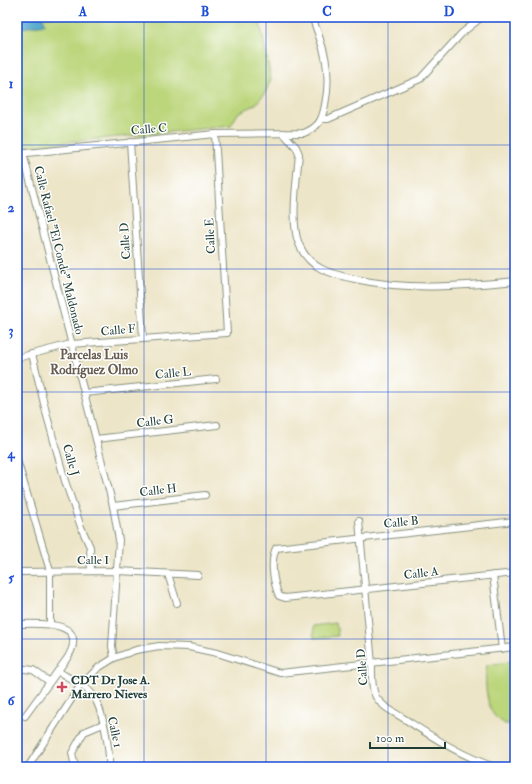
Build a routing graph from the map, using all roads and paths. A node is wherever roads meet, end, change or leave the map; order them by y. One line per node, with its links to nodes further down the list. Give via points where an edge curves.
1 (312, 17): 3 (street, via 324,48 328,68 328,93)
2 (482, 17): 3 (street, via 462,33 420,79 328,119)
3 (322, 119): 4 (street, Calle C, via 308,131)
4 (283, 133): 5 (street, Calle C); 8 (street, via 296,147 298,154 295,227 304,256 313,265 330,274 376,284 410,287 454,287)
5 (215, 134): 6 (street, Calle C); 9 (street, Calle E, via 227,333)
6 (130, 142): 7 (street, Calle C); 10 (street, Calle D)
7 (20, 154): 11 (street, Calle Rafael "El Conde" Maldonado)
8 (515, 281)
9 (222, 333): 10 (street, Calle F)
10 (143, 338): 11 (street, Calle F)
11 (71, 344): 12 (street, Calle F); 15 (street, Calle Rafael "El Conde" Maldonado)
12 (32, 354): 13 (street, Calle F); 25 (street, Calle J, via 65,481 90,547)
13 (17, 358)
14 (216, 379): 15 (street, Calle L)
15 (84, 393): 17 (street, Calle Rafael "El Conde" Maldonado)
16 (217, 425): 17 (street, Calle G)
17 (96, 439): 20 (street, Calle Rafael "El Conde" Maldonado)
18 (17, 460): 24 (street)
19 (205, 495): 20 (street, Calle H)
20 (113, 506): 26 (street, Calle Rafael "El Conde" Maldonado, via 119,540)
21 (359, 521): 23 (street, Calle D)
22 (515, 521): 23 (street, Calle B)
23 (360, 538): 32 (street, Calle D); 33 (street, Calle B, via 276,548 272,557)
24 (50, 571): 25 (street, Calle I); 27 (street, Calle I); 36 (street)
25 (91, 571): 26 (street, Calle I)
26 (117, 571): 29 (street, Calle I); 39 (street, Calle Rafael "El Conde" Maldonado, via 112,646)
27 (17, 572)
28 (515, 573): 31 (street)
29 (168, 574): 30 (street, Calle I); 34 (street)
30 (198, 575)
31 (493, 575): 32 (street, Calle A); 38 (street)
32 (366, 590): 33 (street, Calle A, via 285,598); 40 (street, Calle D)
33 (279, 596)
34 (177, 603)
35 (17, 624): 36 (street)
36 (50, 624): 42 (street, via 67,629 73,640 71,652)
37 (515, 647): 38 (street)
38 (502, 649): 40 (street)
39 (114, 658): 40 (street, via 136,650 159,646 189,647 217,653 280,673); 44 (street, via 98,668)
40 (372, 664): 50 (street, Calle D, via 371,678 376,697 386,707 451,748)
41 (17, 668): 43 (street, via 33,670)
42 (58, 671): 43 (street); 44 (street, Calle 1)
43 (50, 682): 45 (street)
44 (80, 686): 46 (street, Calle 1, via 92,695); 47 (street)
45 (25, 716)
46 (103, 724): 48 (street, via 84,732 72,753); 49 (street, Calle 1, via 108,741)
47 (28, 767)
48 (75, 767)
49 (109, 767)
50 (495, 767)

